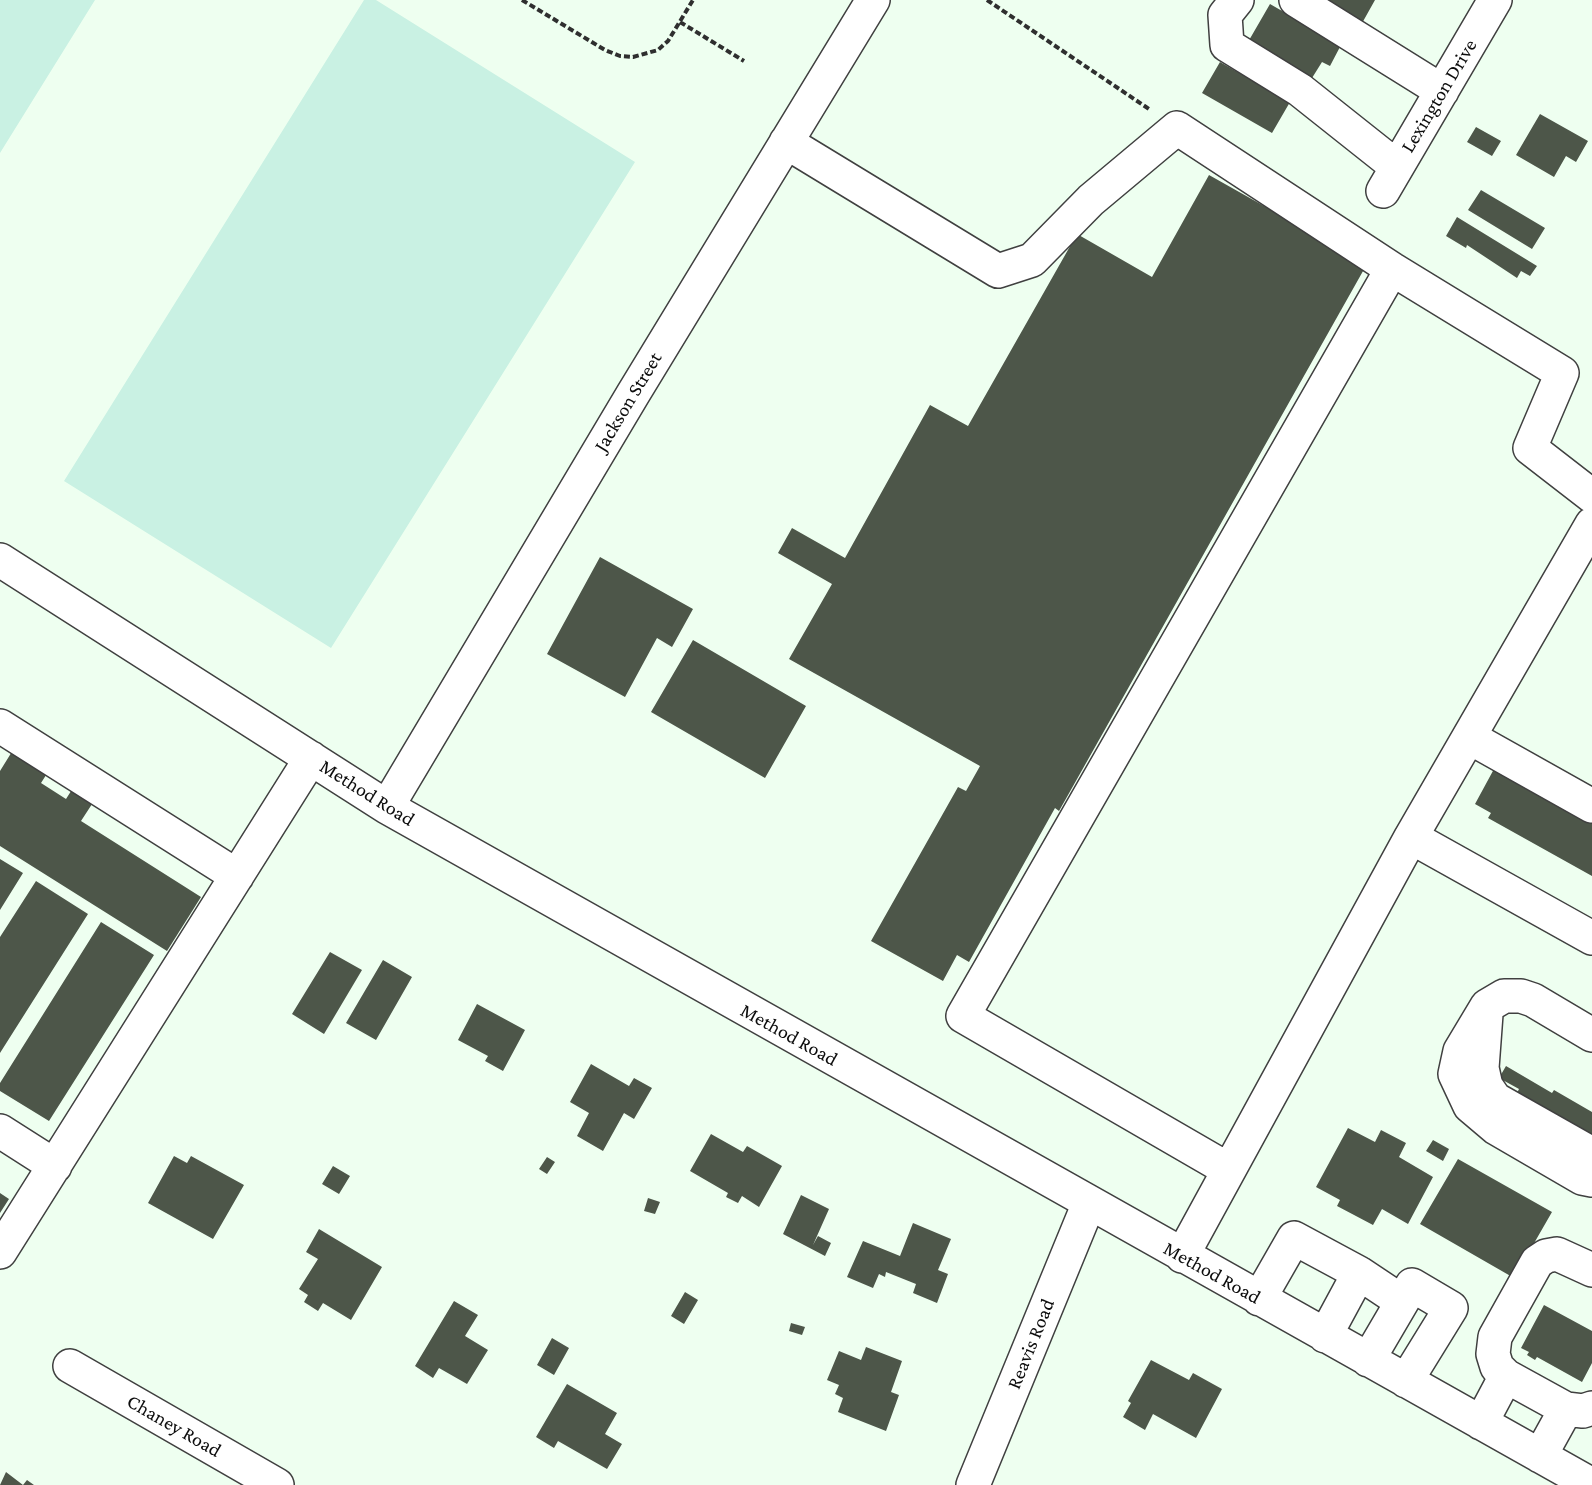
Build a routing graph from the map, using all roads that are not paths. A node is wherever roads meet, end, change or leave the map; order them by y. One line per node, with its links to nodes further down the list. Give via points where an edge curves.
1 (873, 0): 6 (street, Jackson Street)
2 (1237, 0): 5 (street, Lexington Drive, via 1226,15 1227,45 1300,90 1390,179)
3 (1296, 0): 5 (street)
4 (1495, 0): 5 (street, Lexington Drive)
5 (1442, 90)
6 (786, 142): 7 (street, via 998,271 1032,260 1090,200 1177,128); 15 (street, Jackson Street)
7 (1392, 269): 8 (street, via 1562,373 1530,448); 24 (street, via 963,1016)
8 (1592, 496)
9 (1592, 524): 12 (street)
10 (0, 560): 13 (street, Method Road)
11 (0, 726): 17 (street)
12 (1469, 737): 14 (street); 16 (street)
13 (311, 758): 15 (street, Method Road); 17 (street)
14 (1592, 806)
15 (387, 807): 26 (street, Method Road)
16 (1411, 837): 18 (street); 24 (street)
17 (237, 876): 23 (street)
18 (1592, 938)
19 (1487, 1006): 20 (street, via 1504,996 1521,996); 22 (street, via 1482,1068 1486,1086 1495,1099); 25 (street, via 1460,1051 1455,1074 1461,1092 1470,1106 1496,1128 1582,1178)
20 (1592, 1035)
21 (0, 1131): 23 (street)
22 (1592, 1154)
23 (55, 1166): 27 (street)
24 (1229, 1170): 28 (street)
25 (1592, 1180)
26 (1089, 1203): 28 (street, Method Road); 42 (street, Reavis Road)
27 (0, 1252)
28 (1182, 1256): 31 (street, Method Road)
29 (1592, 1270): 36 (street, via 1557,1254 1537,1262 1495,1337 1493,1354 1497,1367)
30 (1359, 1274): 31 (street, via 1294,1238); 32 (street); 33 (street)
31 (1259, 1299): 33 (street, Method Road)
32 (1401, 1301): 34 (street); 37 (street, via 1412,1286 1451,1308)
33 (1325, 1336): 34 (street, Method Road)
34 (1368, 1360): 37 (street, Method Road)
35 (70, 1366): 41 (street, Chaney Road)
36 (1506, 1376): 38 (street); 39 (street)
37 (1406, 1381): 39 (street, Method Road)
38 (1579, 1408): 40 (street)
39 (1481, 1423): 40 (street, Method Road)
40 (1540, 1456): 43 (street, Method Road)
41 (277, 1485)
42 (973, 1485)
43 (1592, 1485)

